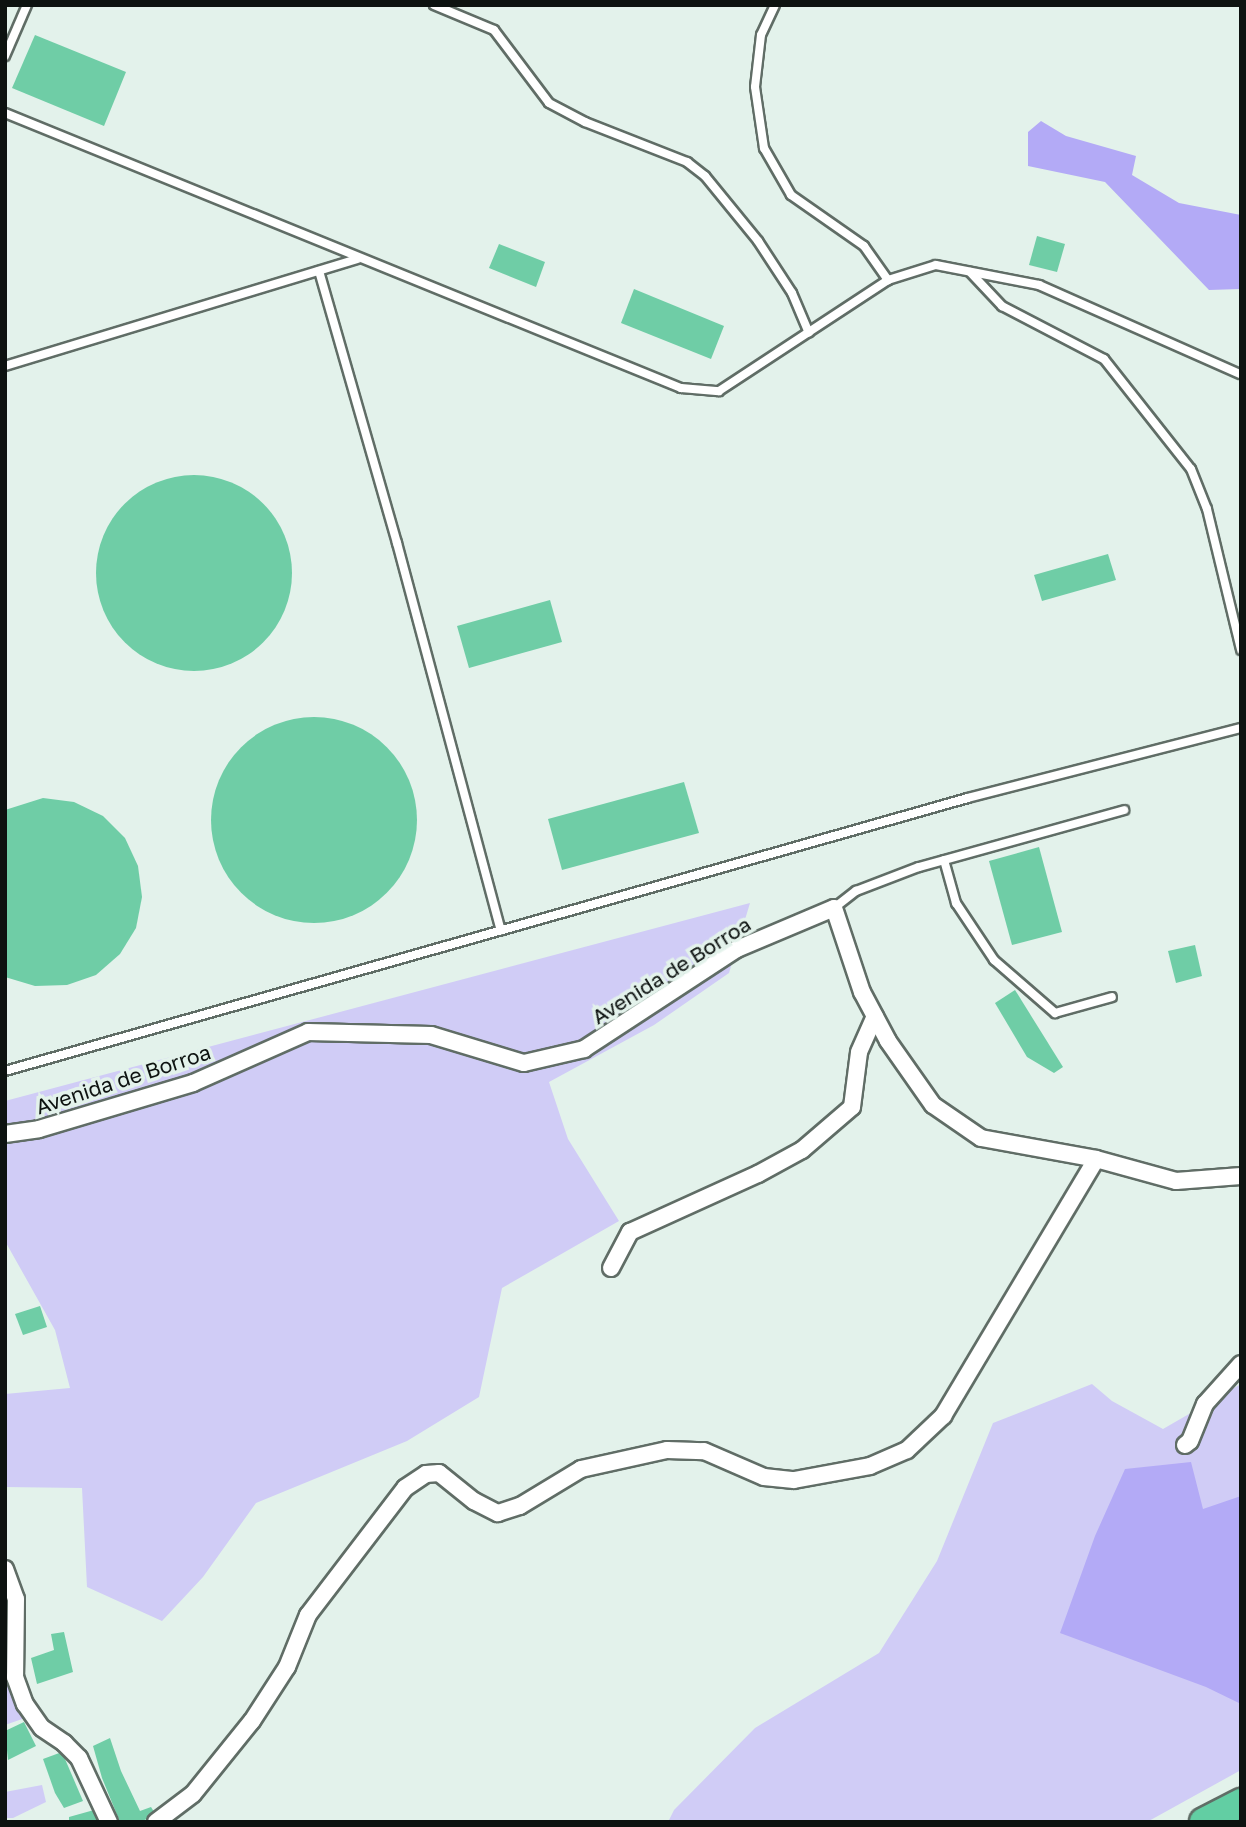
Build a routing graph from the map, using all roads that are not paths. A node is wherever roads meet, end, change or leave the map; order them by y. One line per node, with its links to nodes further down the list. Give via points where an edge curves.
1 (27, 5): 4 (lane)
2 (434, 5): 10 (lane, via 494,30 549,103 687,162 705,176 758,241 792,293)
3 (775, 5): 9 (lane, via 761,35 755,86 764,148 792,195 864,246)
4 (5, 56)
5 (5, 113): 6 (lane)
6 (358, 259): 7 (lane); 10 (lane, via 681,388 719,391)
7 (319, 271): 11 (lane); 18 (lane)
8 (969, 271): 9 (lane, via 936,265); 12 (lane, via 1039,285); 13 (lane, via 1002,306 1104,359 1191,469 1207,509)
9 (888, 280): 10 (lane)
10 (809, 333)
11 (5, 366)
12 (1240, 374)
13 (1241, 650)
14 (1241, 728): 18 (lane, via 968,797)
15 (1124, 810): 16 (lane)
16 (944, 860): 17 (lane, via 856,891); 19 (lane, via 956,903 994,960 1055,1013)
17 (834, 908): 20 (street, via 862,992); 22 (street, Avenida de Borroa, via 737,949 584,1049 524,1063 431,1035 308,1031 193,1083 39,1129)
18 (501, 930): 21 (lane)
19 (1112, 997)
20 (875, 1016): 23 (street, via 933,1105 981,1138); 25 (street, via 859,1052 852,1107 802,1150 630,1232)
21 (5, 1071)
22 (5, 1134)
23 (1096, 1159): 24 (street, via 1176,1181); 31 (street, via 943,1416 907,1450 870,1466 794,1480 764,1477 704,1451 667,1450 581,1469 520,1506 498,1513 474,1501 439,1473 426,1474 405,1488 308,1615 287,1668 252,1721 193,1794)
24 (1241, 1176)
25 (611, 1268)
26 (1241, 1364): 27 (street, via 1205,1404)
27 (1185, 1445)
28 (5, 1571): 30 (street, via 16,1599 15,1677 25,1704 41,1728 79,1758)
29 (1241, 1803): 32 (highway)
30 (109, 1822)
31 (156, 1822)
32 (1204, 1822)

